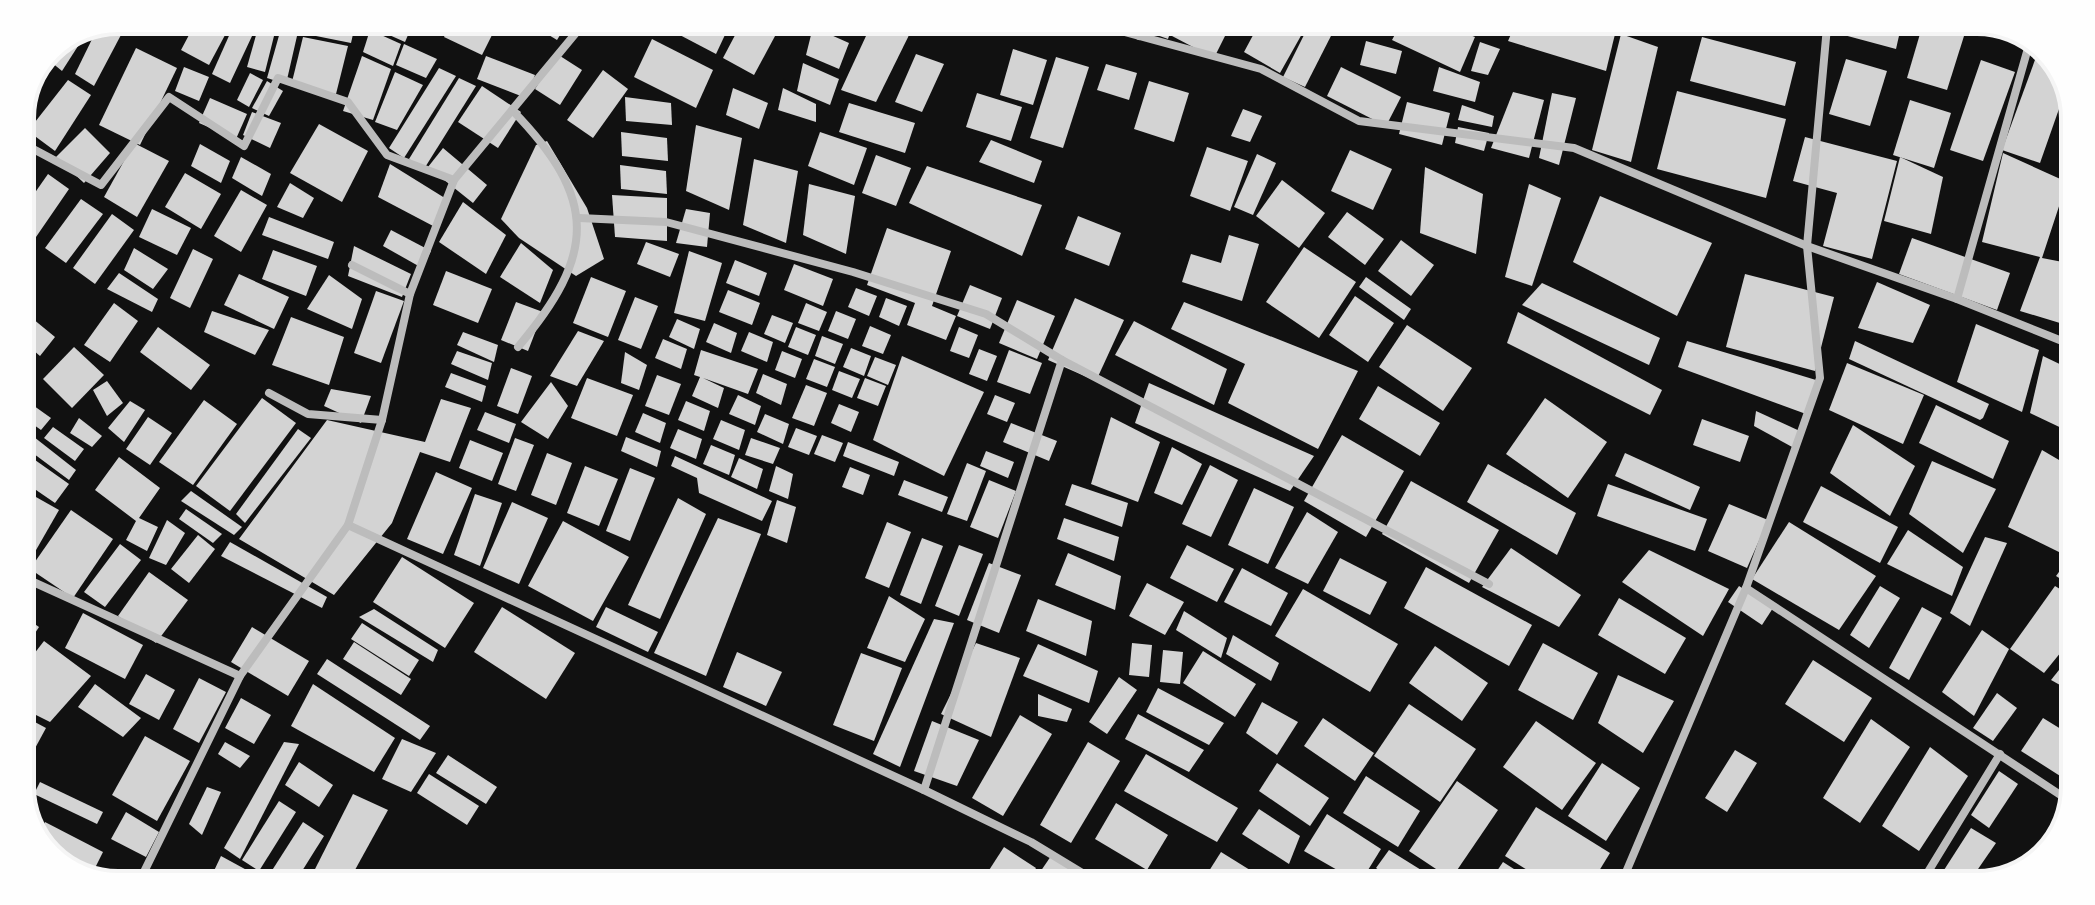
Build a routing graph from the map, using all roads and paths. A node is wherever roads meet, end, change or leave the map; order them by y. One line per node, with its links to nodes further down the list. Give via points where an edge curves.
1 (575, 34): 6 (street)
2 (1132, 34): 4 (street)
3 (1826, 34): 10 (street)
4 (1139, 36): 10 (street, via 1261,69 1359,121 1574,148)
5 (2027, 51): 13 (street)
6 (512, 110): 8 (street); 9 (street, via 561,173)
7 (34, 149): 8 (street, via 101,185 169,97 244,146 278,78 348,102 387,155)
8 (454, 180): 12 (street)
9 (579, 218): 15 (street, via 574,259 553,306); 16 (street, via 666,222 853,272 986,314)
10 (1807, 246): 13 (street); 22 (street, via 1820,378)
11 (352, 265): 12 (street)
12 (410, 294): 18 (street)
13 (1957, 299): 14 (street)
14 (2061, 341)
15 (518, 347)
16 (1062, 360): 21 (street); 25 (street)
17 (269, 393): 18 (street, via 308,414)
18 (382, 420): 19 (street)
19 (348, 525): 23 (street); 25 (street)
20 (34, 582): 23 (street)
21 (1489, 584)
22 (1746, 588): 24 (street); 29 (street)
23 (240, 676): 27 (street)
24 (2000, 754): 26 (street); 30 (street)
25 (924, 790): 28 (street)
26 (2060, 795)
27 (144, 871)
28 (1079, 871)
29 (1626, 871)
30 (1929, 871)

